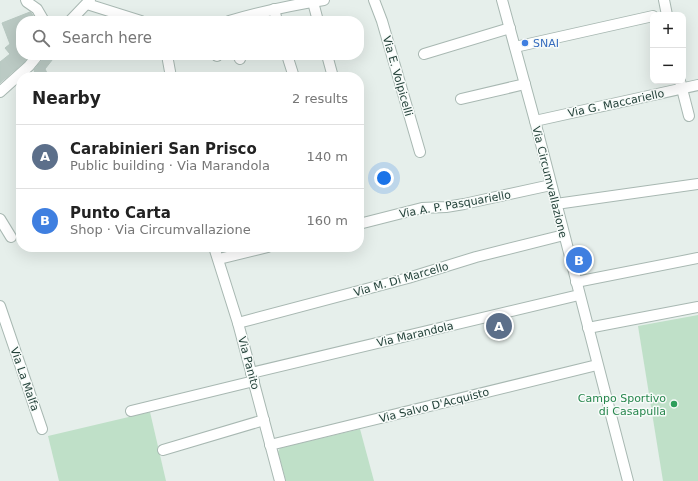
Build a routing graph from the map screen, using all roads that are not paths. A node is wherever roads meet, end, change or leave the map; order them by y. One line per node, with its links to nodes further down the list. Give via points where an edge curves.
1 (26, 0): 10 (street)
2 (324, 0): 7 (street)
3 (374, 0): 38 (street, Via E. Volpicelli)
4 (502, 0): 17 (street, Via Circumvallazione)
5 (664, 0): 9 (street)
6 (89, 2): 11 (street); 12 (street)
7 (313, 2): 8 (street); 15 (street)
8 (274, 9): 13 (street); 14 (street)
9 (664, 12)
10 (41, 16)
11 (75, 16)
12 (127, 16)
13 (248, 16)
14 (276, 16)
15 (317, 16)
16 (650, 17): 18 (street)
17 (510, 28): 18 (street, Via Circumvallazione); 19 (street)
18 (515, 47): 31 (street, Via Circumvallazione)
19 (424, 54)
20 (34, 60): 24 (street)
21 (168, 60): 27 (street)
22 (289, 60): 28 (street)
23 (328, 60): 29 (street)
24 (29, 66): 25 (street); 26 (street)
25 (22, 72)
26 (30, 72)
27 (170, 72)
28 (292, 72)
29 (332, 72)
30 (16, 78): 34 (street)
31 (525, 84): 35 (street); 37 (street, Via Circumvallazione)
32 (681, 85): 33 (street, Via G. Maccariello); 36 (street); 37 (street, Via G. Maccariello)
33 (698, 85)
34 (0, 92)
35 (461, 99)
36 (688, 116)
37 (535, 121): 40 (street, Via Circumvallazione)
38 (420, 152)
39 (698, 184): 41 (street)
40 (551, 185): 41 (street, Via Circumvallazione); 43 (street, Via A. P. Pasquariello, via 446,208 422,208)
41 (556, 204): 44 (street, Via Circumvallazione)
42 (0, 219): 45 (street)
43 (364, 223)
44 (564, 235): 50 (street, Via Circumvallazione); 54 (street, Via M. Di Marcello)
45 (12, 237)
46 (216, 252): 49 (street, Via Panito)
47 (248, 252): 49 (street)
48 (698, 258): 50 (street)
49 (219, 259): 54 (street, Via Panito)
50 (576, 282): 51 (street, Via Circumvallazione)
51 (579, 294): 55 (street, Via Circumvallazione); 57 (street, Via Marandola)
52 (0, 306): 60 (street, Via La Malfa)
53 (698, 307): 55 (street)
54 (238, 323): 57 (street, Via Panito)
55 (588, 328): 56 (street, Via Circumvallazione)
56 (597, 365): 61 (street, Via Salvo D'Acquisto); 64 (street, Via Circumvallazione)
57 (253, 377): 58 (street, Via Marandola); 59 (street, Via Panito)
58 (132, 411)
59 (264, 420): 61 (street, Via Panito); 62 (street)
60 (42, 429)
61 (270, 445): 63 (street, Via Panito)
62 (163, 450)
63 (280, 481)
64 (628, 481)

